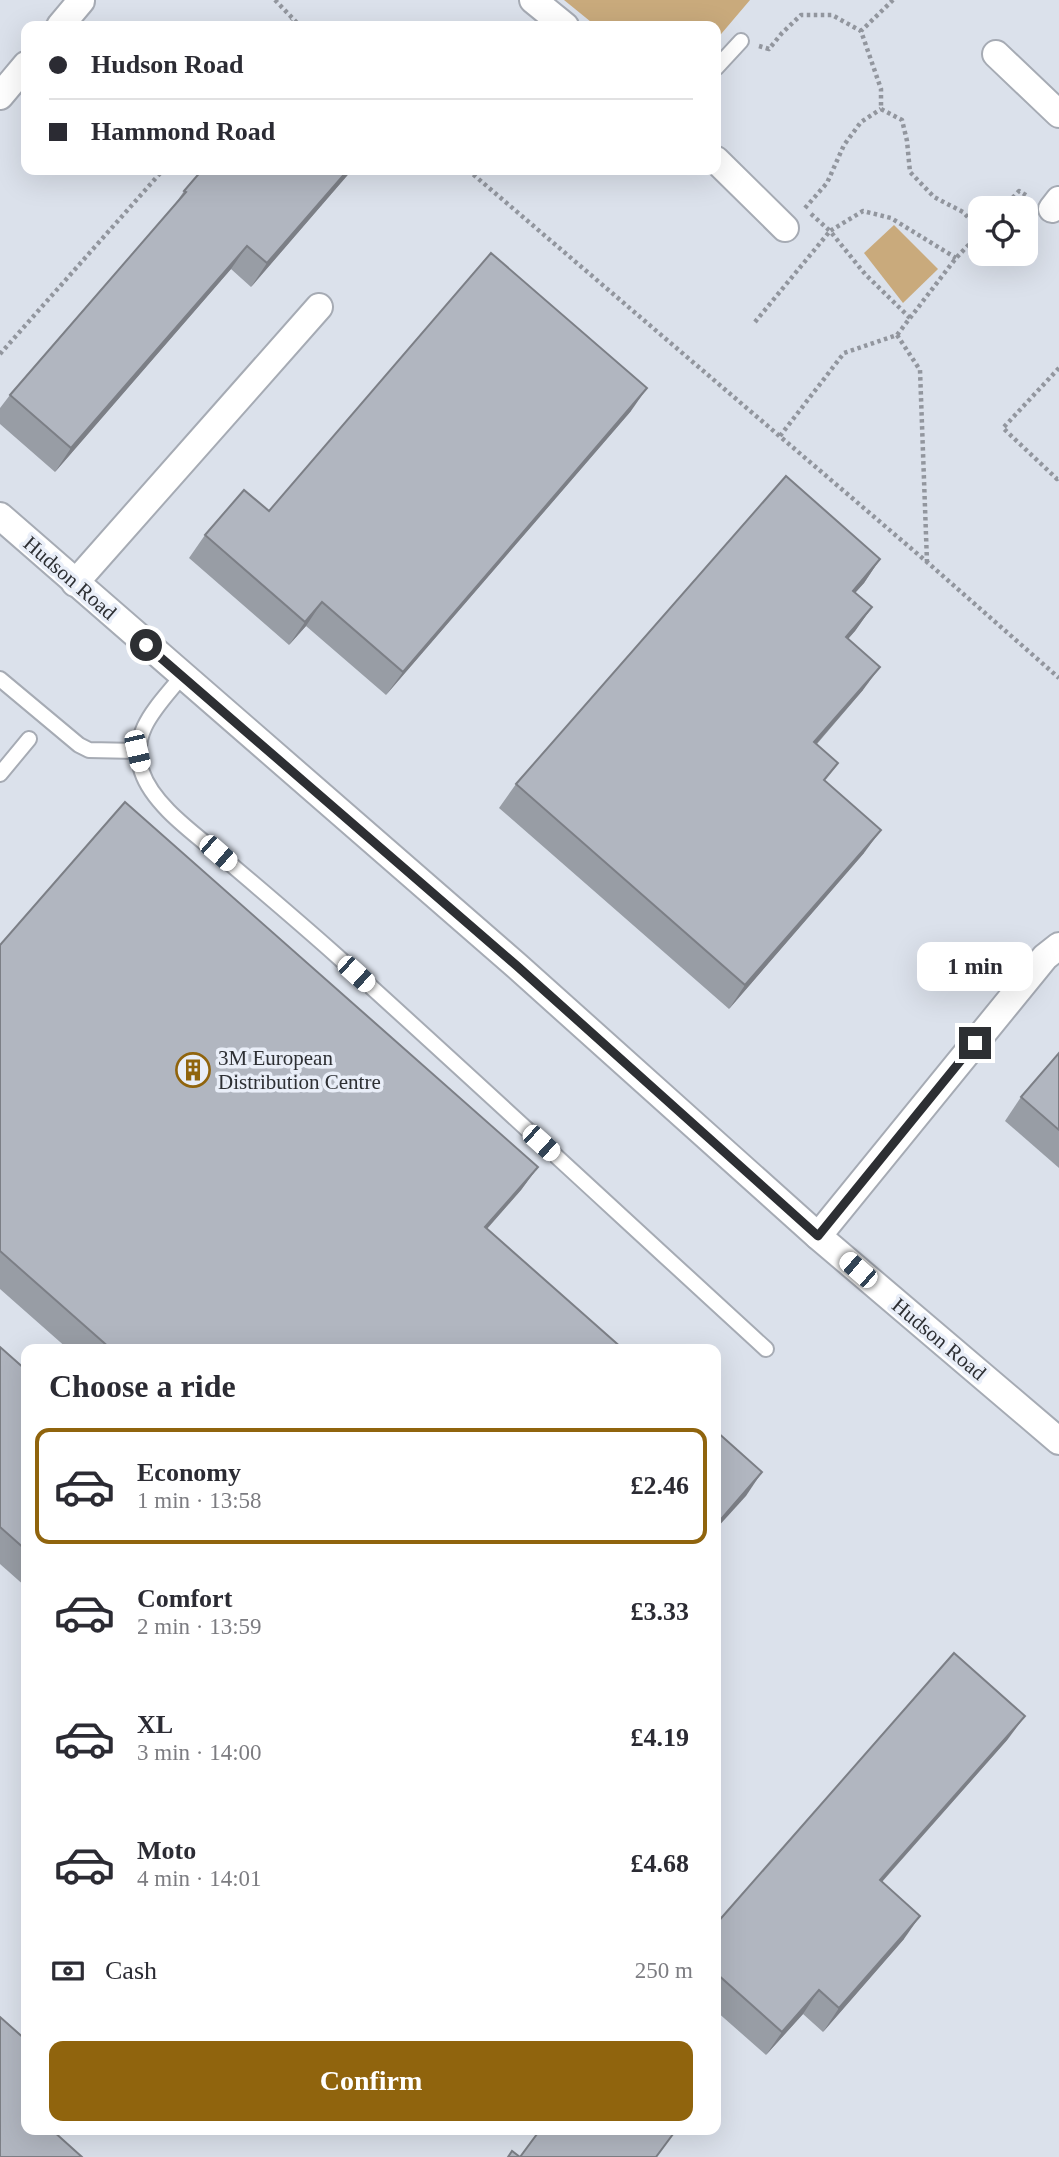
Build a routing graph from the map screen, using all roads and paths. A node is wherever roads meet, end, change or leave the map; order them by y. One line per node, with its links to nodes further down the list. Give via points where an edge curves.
1 (275, 0): 5 (path)
2 (533, 0): 7 (street)
3 (892, 0): 8 (path)
4 (81, 1): 6 (street)
5 (292, 20)
6 (64, 21)
7 (559, 21)
8 (861, 31): 9 (path, via 832,15 801,15 769,49); 14 (path, via 881,89)
9 (741, 41): 11 (lane)
10 (996, 54): 15 (street)
11 (721, 63)
12 (21, 71): 13 (street)
13 (0, 96)
14 (881, 109): 19 (path, via 861,122 844,145 827,183); 20 (path, via 902,120 910,172 934,197)
15 (1059, 114)
16 (721, 165): 21 (street)
17 (159, 175): 29 (path)
18 (474, 175): 31 (path)
19 (805, 208): 21 (path); 22 (path)
20 (968, 218)
21 (785, 228)
22 (830, 231): 24 (path, via 863,211 891,218); 26 (path); 27 (path)
23 (968, 245): 24 (path)
24 (956, 258): 26 (path)
25 (319, 307): 35 (street)
26 (910, 318): 28 (path)
27 (755, 322)
28 (897, 335): 31 (path, via 844,354); 34 (path, via 920,370)
29 (0, 354)
30 (1059, 368): 32 (path, via 1003,428)
31 (780, 436): 34 (path)
32 (1059, 478)
33 (0, 516): 35 (street, Hudson Road)
34 (927, 562): 37 (path)
35 (75, 583): 36 (street, Hudson Road)
36 (182, 676): 40 (lane, via 154,711); 43 (street, Hudson Road, via 517,966)
37 (1059, 678)
38 (0, 679): 40 (lane, via 79,745 89,750)
39 (29, 739): 41 (lane)
40 (137, 751): 44 (lane, via 152,792 178,819 336,955)
41 (0, 774)
42 (1059, 946): 43 (street, via 1045,957)
43 (818, 1236): 45 (street, Hudson Road)
44 (766, 1349)
45 (1059, 1441)

